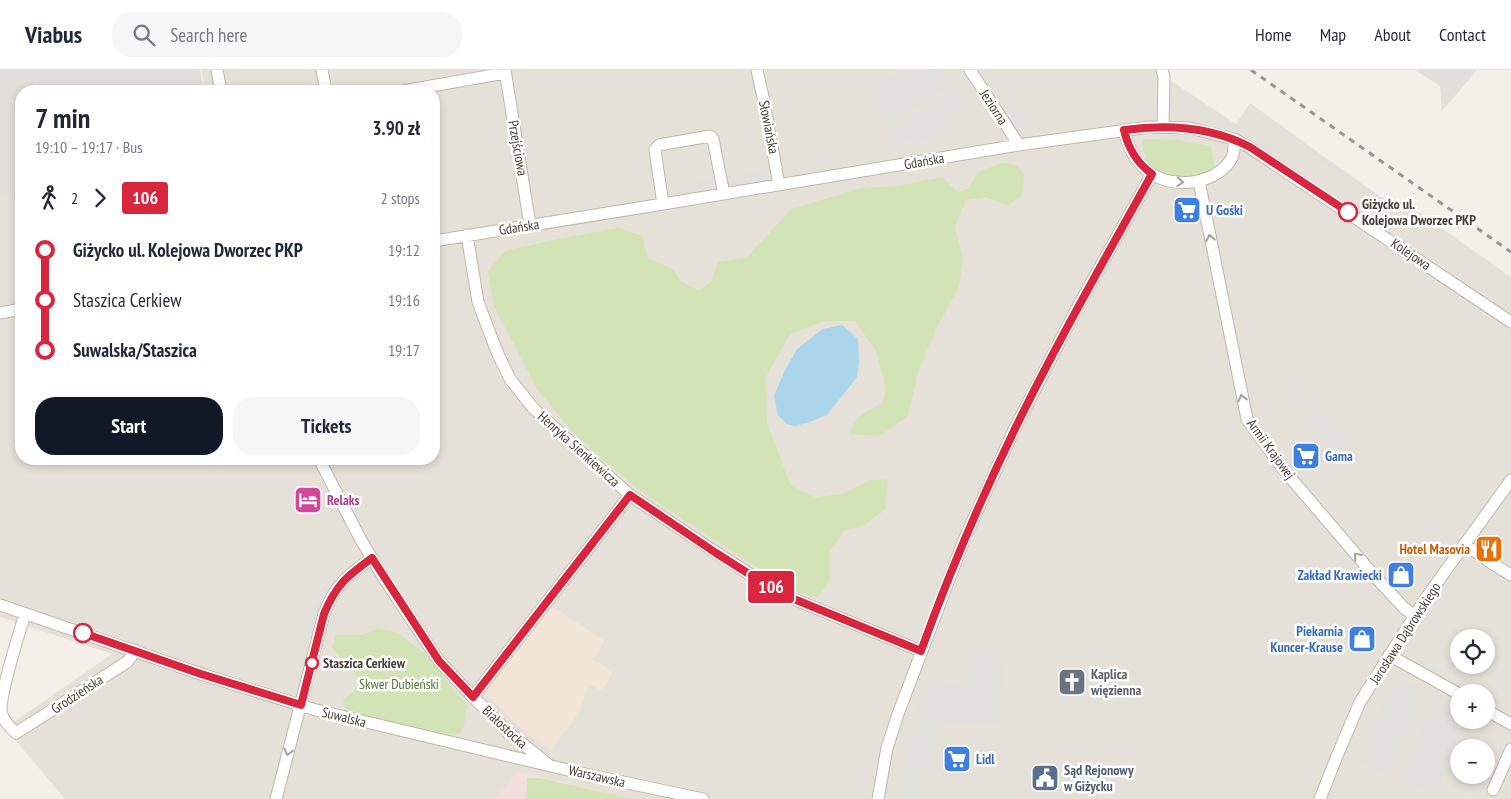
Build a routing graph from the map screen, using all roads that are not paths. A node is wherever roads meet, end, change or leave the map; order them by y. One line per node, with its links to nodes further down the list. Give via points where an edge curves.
1 (217, 70): 7 (street)
2 (322, 70): 8 (street)
3 (757, 70): 16 (street, Słowiańska)
4 (970, 70): 13 (street, Jeziorna)
5 (1162, 70): 10 (street)
6 (505, 72): 9 (street); 19 (street, Przejściowa)
7 (220, 85)
8 (325, 85)
9 (435, 85)
10 (1163, 126): 11 (street, Gdańska); 12 (street, Kolejowa, via 1190,128)
11 (1124, 130): 13 (street, Gdańska); 14 (street, via 1127,144 1136,159)
12 (1234, 139): 15 (street, via 1231,160 1224,168); 24 (street, Kolejowa)
13 (1019, 145): 16 (street, Gdańska)
14 (1152, 174): 15 (street, one-way to 15, via 1167,181); 35 (street, via 1014,430 964,540)
15 (1199, 181): 33 (street, Armii Krajowej, one-way to 15, via 1371,572 1295,484 1247,419)
16 (779, 185): 17 (street, Gdańska)
17 (724, 194): 18 (street, Gdańska); 18 (street, via 710,136 659,145 655,150)
18 (663, 204): 19 (street, Gdańska)
19 (530, 225): 20 (street, Gdańska)
20 (467, 235): 21 (street, Gdańska); 27 (street, Henryka Sienkiewicza, via 478,302 510,379 533,408)
21 (440, 240)
22 (15, 310): 23 (street)
23 (0, 313)
24 (1511, 322)
25 (322, 465): 29 (street, Białostocka)
26 (1511, 480): 28 (street, Jarosława Dąbrowskiego)
27 (630, 495): 35 (street, Henryka Sienkiewicza, via 789,597); 38 (street)
28 (1464, 544): 30 (street); 33 (street, Jarosława Dąbrowskiego)
29 (372, 558): 38 (street, Białostocka, via 439,661); 39 (street, via 343,580 330,600)
30 (1511, 575)
31 (0, 605): 32 (street, Suwalska)
32 (25, 614): 34 (street, Suwalska); 34 (street, Grodzieńska, via 2,695 1,711 16,734 127,662)
33 (1415, 616): 36 (street, Jarosława Dąbrowskiego)
34 (134, 650): 39 (street, Suwalska)
35 (921, 651): 47 (street, via 887,748)
36 (1389, 655): 37 (street); 48 (street, Jarosława Dąbrowskiego, via 1360,702)
37 (1450, 689)
38 (473, 697): 43 (street, Białostocka, via 509,733)
39 (301, 705): 43 (street, Suwalska); 45 (street, one-way to 45)
40 (1495, 715): 41 (street)
41 (1511, 724)
42 (1511, 749): 44 (street)
43 (550, 766): 46 (street, Warszawska)
44 (1493, 790)
45 (276, 799)
46 (703, 799)
47 (878, 799)
48 (1320, 799)

